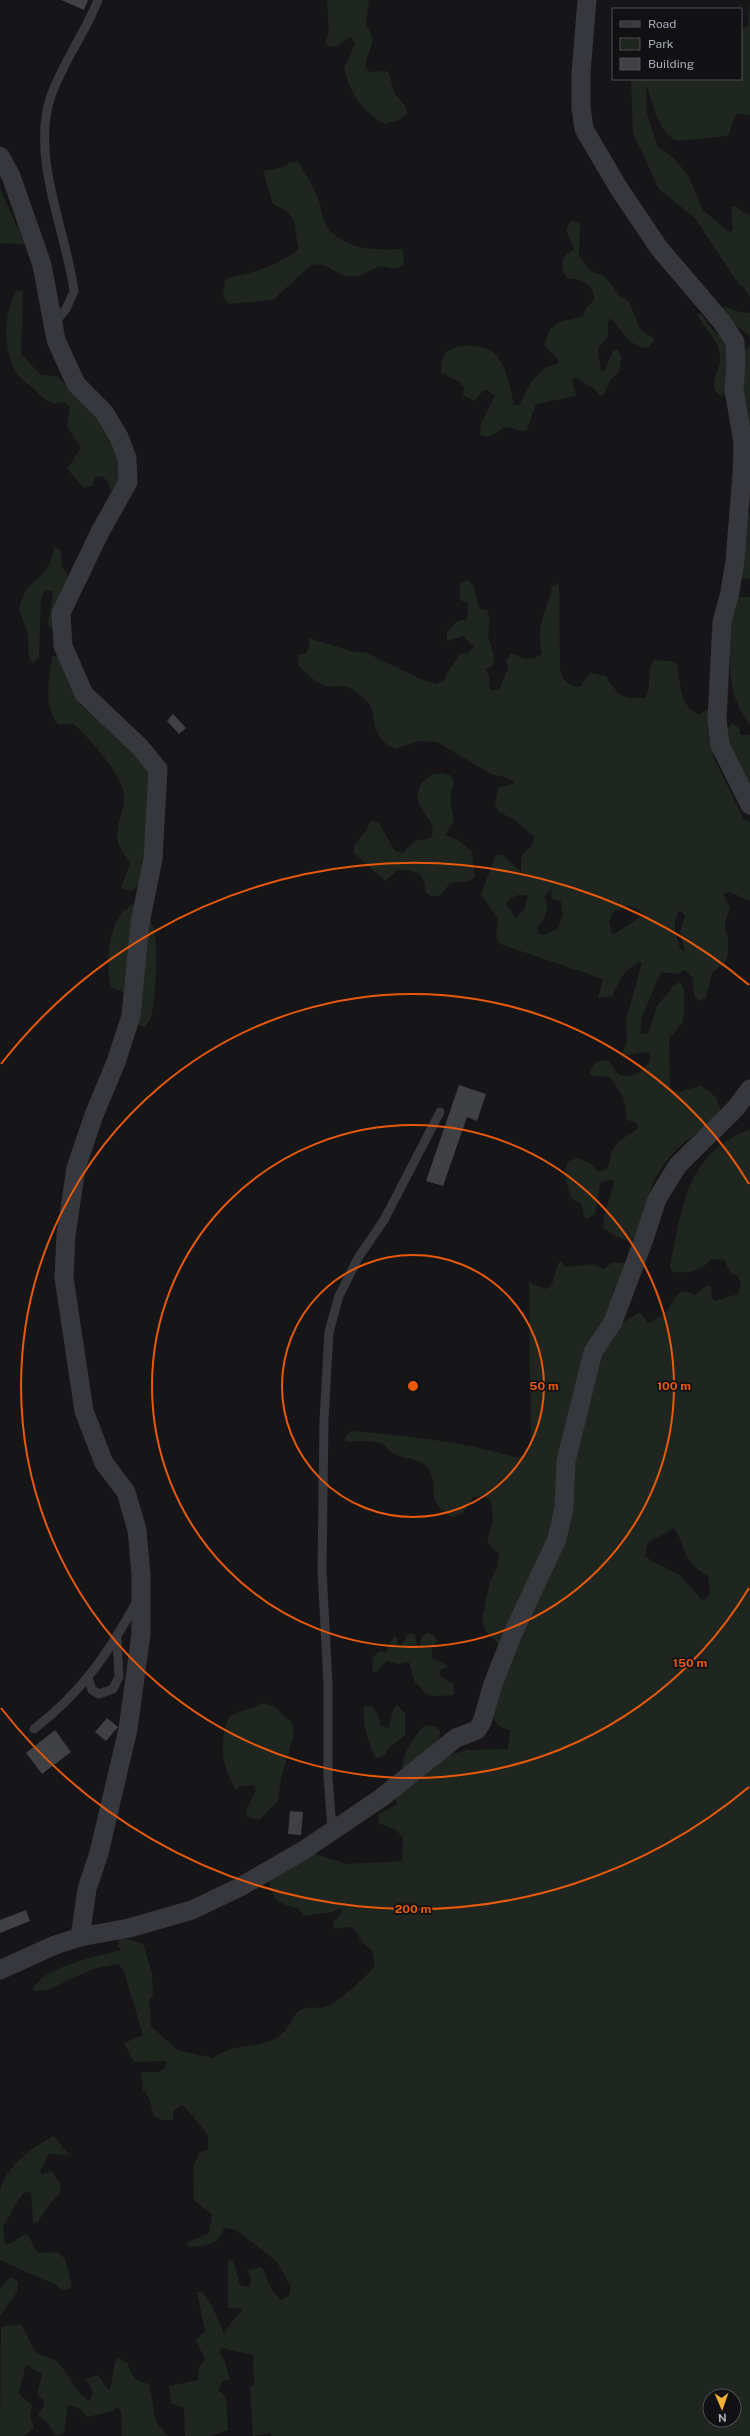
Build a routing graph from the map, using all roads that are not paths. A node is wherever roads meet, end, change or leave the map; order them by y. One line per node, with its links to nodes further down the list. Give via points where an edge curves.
1 (98, 0): 4 (lane, via 88,25 64,62 51,97 45,128 57,218 72,270 74,291 66,309)
2 (588, 0): 5 (street, via 581,73 584,129 618,187 659,248 722,322 735,342 734,390 743,443 742,474 735,562 722,622 718,719 720,745)
3 (0, 156): 4 (street, via 11,176 42,265)
4 (52, 326): 8 (street, via 76,384 104,412 119,437 127,458 128,482 100,532 61,613 63,646 84,694 140,747 158,769 153,859 140,922 131,1016 76,1168 66,1235 64,1278 84,1411 104,1463 126,1492 137,1530)
5 (750, 805)
6 (750, 1089): 12 (street, via 736,1108 678,1165 657,1199 613,1322 593,1352 566,1461 564,1508 557,1539 513,1633 493,1684 482,1722 477,1730 456,1738 381,1798)
7 (440, 1112): 12 (lane, via 384,1220 358,1258 339,1296 329,1332 324,1420 322,1570 328,1684 328,1778)
8 (141, 1595): 9 (lane); 13 (street, via 141,1634 128,1729 99,1853 87,1889)
9 (117, 1638): 10 (lane); 10 (lane, via 119,1677 112,1689 99,1694 92,1690)
10 (88, 1677): 11 (lane, via 61,1708)
11 (34, 1729)
12 (332, 1829): 13 (street, via 304,1850 240,1887 192,1910 129,1928)
13 (80, 1937): 14 (street, via 55,1945)
14 (0, 1970)

